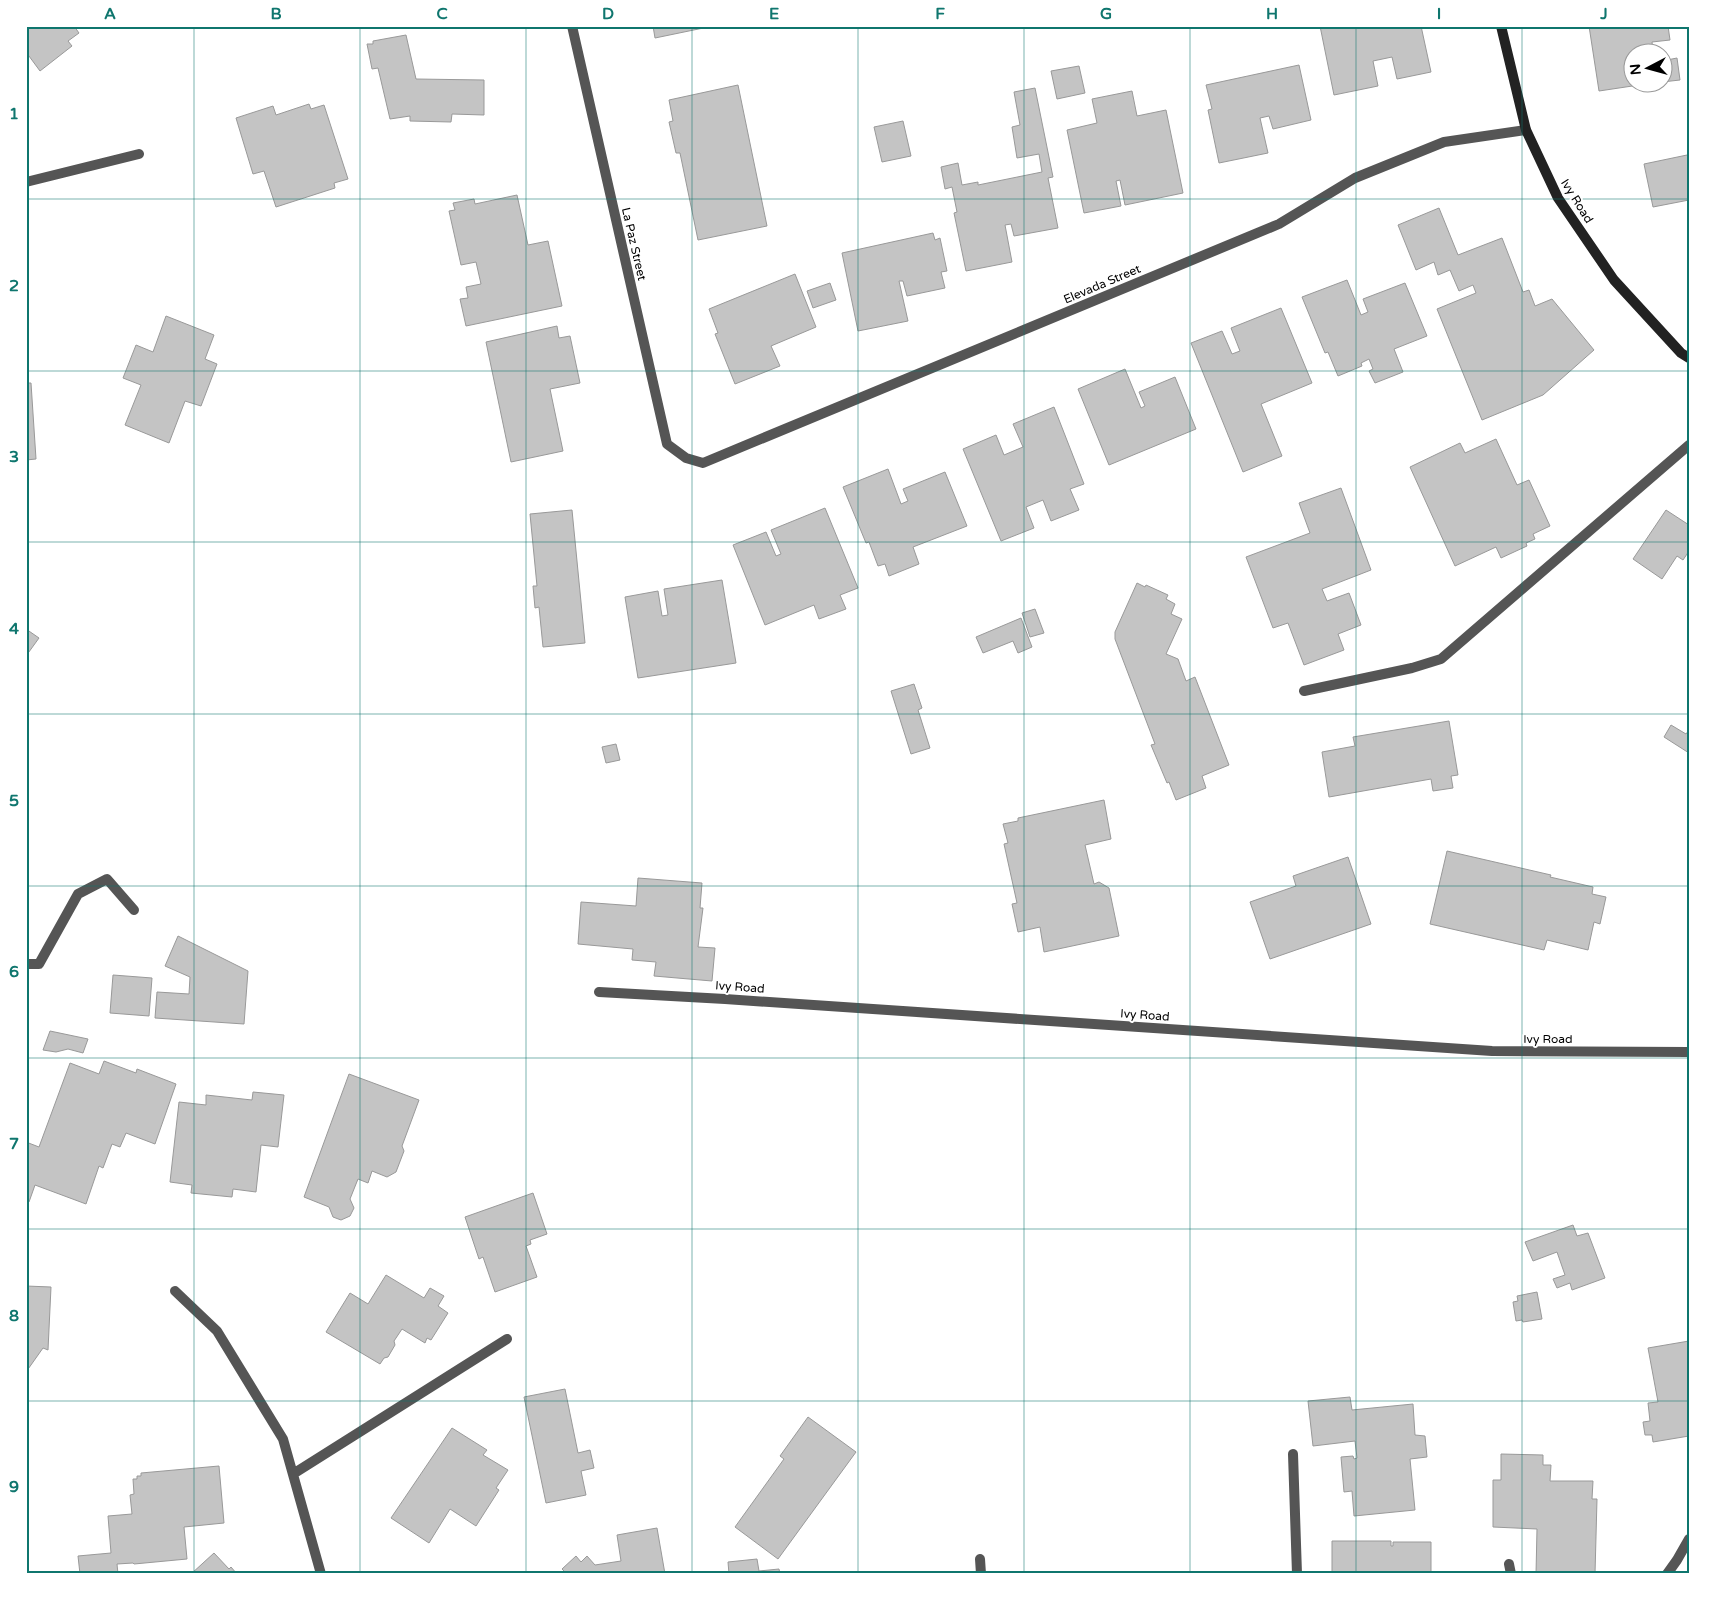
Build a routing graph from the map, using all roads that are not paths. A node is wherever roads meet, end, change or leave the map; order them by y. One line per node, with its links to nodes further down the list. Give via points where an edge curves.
1 (572, 26): 8 (street, La Paz Street, via 667,444)
2 (1501, 26): 3 (street, Ivy Road)
3 (1526, 130): 6 (street, Ivy Road, via 1558,198 1614,280); 8 (street, Elevada Street, via 1444,142 1355,178 1279,224 703,463)
4 (139, 154): 5 (street)
5 (26, 182)
6 (1689, 358)
7 (1689, 445): 9 (street, via 1441,659)
8 (686, 458)
9 (1304, 690)
10 (134, 910): 11 (street, via 106,879 78,894 39,964)
11 (26, 964)
12 (599, 992): 13 (street, Ivy Road, via 1492,1051)
13 (1689, 1052)
14 (175, 1291): 17 (street, via 218,1332 283,1439)
15 (507, 1339): 17 (street)
16 (1293, 1454): 22 (street)
17 (293, 1474): 20 (street)
18 (1689, 1539): 23 (street)
19 (980, 1559): 21 (street)
20 (321, 1574)
21 (982, 1574)
22 (1297, 1574)
23 (1667, 1574)

